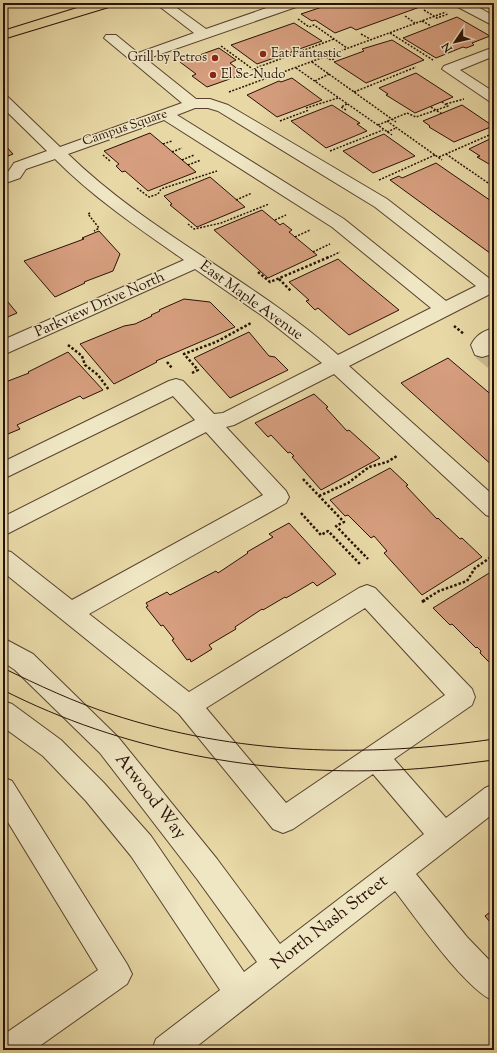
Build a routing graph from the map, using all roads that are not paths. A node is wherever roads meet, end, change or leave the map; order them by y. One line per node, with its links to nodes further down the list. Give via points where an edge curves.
1 (107, 3): 7 (main road)
2 (162, 3): 6 (street)
3 (294, 3): 6 (street)
4 (456, 6): 5 (street)
5 (494, 22)
6 (204, 34): 10 (street)
7 (3, 35)
8 (111, 38): 10 (street)
9 (494, 51): 11 (street, via 449,69)
10 (136, 58): 13 (street)
11 (494, 98)
12 (3, 100): 15 (street, East Maple Avenue)
13 (193, 104): 14 (street, Campus Square); 18 (street, Campus Square, via 210,103 223,108 381,203)
14 (165, 114): 15 (street, Campus Square); 19 (street, via 338,223)
15 (56, 153): 16 (street, Campus Square, via 20,166 14,175); 17 (street, East Maple Avenue, via 116,205)
16 (3, 179)
17 (197, 261): 21 (street, Parkview Drive North); 23 (street, East Maple Avenue, via 271,313)
18 (492, 286): 19 (street)
19 (445, 310): 23 (street)
20 (494, 334): 22 (street, via 480,345)
21 (3, 348)
22 (482, 350)
23 (336, 365): 24 (street, via 227,420); 26 (street, East Maple Avenue)
24 (209, 422): 25 (street, via 176,386); 27 (street); 29 (street, via 278,497)
25 (3, 471)
26 (494, 509)
27 (3, 527)
28 (3, 560): 29 (street)
29 (70, 613): 31 (street)
30 (3, 649): 38 (street, Atwood Way, via 24,662 109,745 207,870)
31 (188, 706): 33 (street, via 283,820); 33 (street, via 367,595 463,697)
32 (3, 712): 40 (street, via 52,748 95,792 141,846)
33 (376, 757): 36 (street)
34 (3, 790): 41 (street, via 117,974)
35 (494, 797): 36 (street, North Nash Street)
36 (444, 836): 37 (street, North Nash Street)
37 (397, 872): 38 (street, North Nash Street); 39 (street, via 457,947)
38 (276, 965): 40 (street, North Nash Street)
39 (494, 986)
40 (240, 993): 42 (street, North Nash Street)
41 (8, 1050)
42 (167, 1050)

